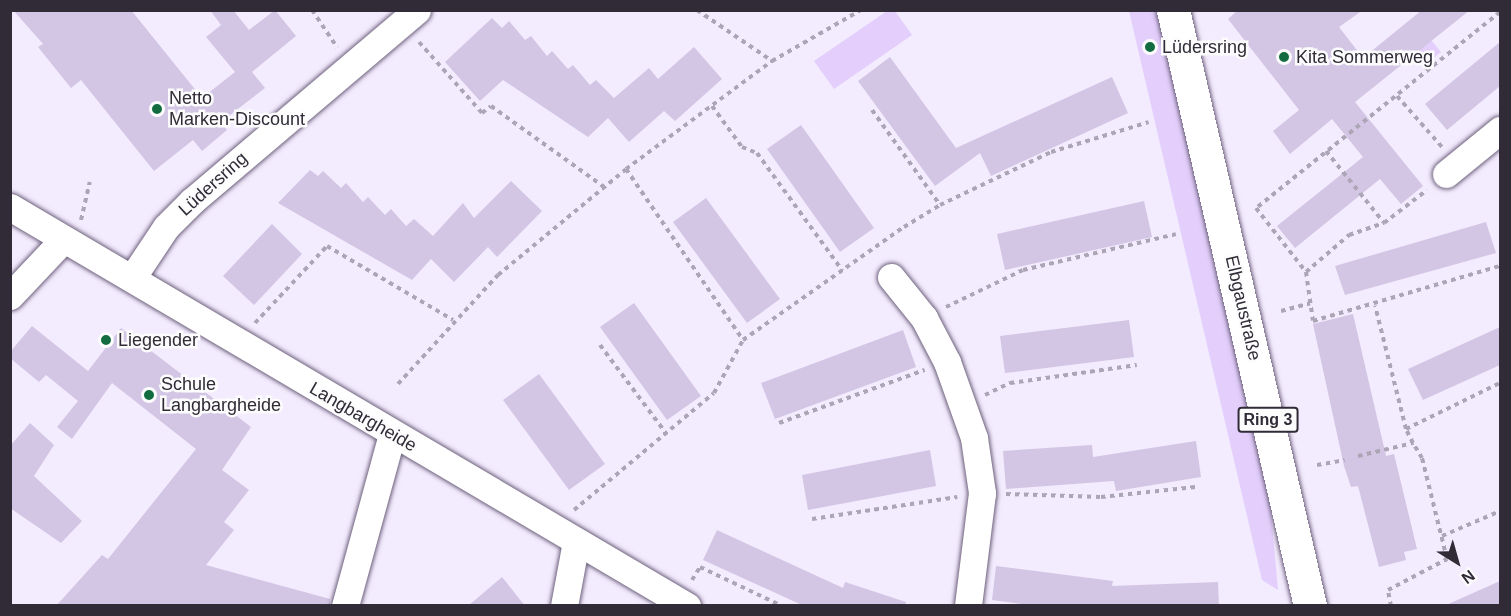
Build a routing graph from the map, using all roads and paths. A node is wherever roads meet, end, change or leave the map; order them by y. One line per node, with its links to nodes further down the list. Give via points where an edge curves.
1 (312, 10): 8 (path)
2 (697, 10): 7 (path)
3 (861, 10): 7 (path)
4 (1173, 10): 62 (main road, Elbgaustraße / Ring 3)
5 (1500, 12): 9 (path)
6 (410, 16): 8 (street, Lüdersring); 18 (path, via 482,113 491,106)
7 (772, 61): 10 (path)
8 (349, 64): 28 (street, Lüdersring, via 192,201 159,236)
9 (1396, 96): 14 (path); 16 (path)
10 (712, 106): 15 (path); 25 (path, via 742,147 757,153)
11 (872, 110): 19 (path)
12 (1149, 122): 19 (path, via 1051,152)
13 (1497, 140): 16 (street)
14 (1326, 151): 21 (path); 26 (path, via 1256,208)
15 (626, 169): 18 (path); 35 (path)
16 (1452, 169): 21 (path)
17 (90, 182): 23 (path)
18 (604, 187): 34 (path, via 498,275)
19 (940, 205): 25 (path)
20 (10, 207): 23 (street, Langbargheide)
21 (1384, 223): 26 (path, via 1349,235)
22 (1176, 234): 33 (path, via 1023,270)
23 (69, 243): 28 (street, Langbargheide); 29 (street)
24 (1500, 266): 31 (path)
25 (842, 270): 35 (path)
26 (1306, 272): 30 (path)
27 (891, 277): 33 (street)
28 (132, 278): 36 (street, Langbargheide)
29 (10, 296)
30 (1310, 303): 31 (path, via 1313,321); 32 (path)
31 (1375, 306): 44 (path)
32 (1281, 311)
33 (924, 318): 38 (street)
34 (453, 320): 36 (path, via 327,246); 41 (path)
35 (743, 340): 45 (path, via 714,393)
36 (237, 343): 46 (street, Langbargheide)
37 (600, 345): 45 (path)
38 (947, 362): 42 (street); 43 (path)
39 (1137, 365): 42 (path, via 1010,383)
40 (1500, 383): 44 (path)
41 (398, 384)
42 (964, 405): 52 (street, via 974,438)
43 (779, 423)
44 (1406, 429): 47 (path)
45 (665, 432): 55 (path)
46 (392, 434): 55 (street, Langbargheide); 58 (street)
47 (1413, 443): 48 (path); 56 (path, via 1422,458)
48 (1358, 456)
49 (1345, 460): 50 (path)
50 (1317, 465)
51 (1195, 487): 52 (path, via 1101,497)
52 (982, 493): 54 (path); 61 (street)
53 (1500, 511): 56 (path)
54 (812, 519)
55 (564, 535): 57 (street, Langbargheide); 59 (street)
56 (1442, 536): 63 (path, via 1447,559 1388,590)
57 (683, 603): 60 (path, via 700,567)
58 (345, 606)
59 (564, 606)
60 (782, 606)
61 (968, 606)
62 (1310, 606)
63 (1391, 606)

